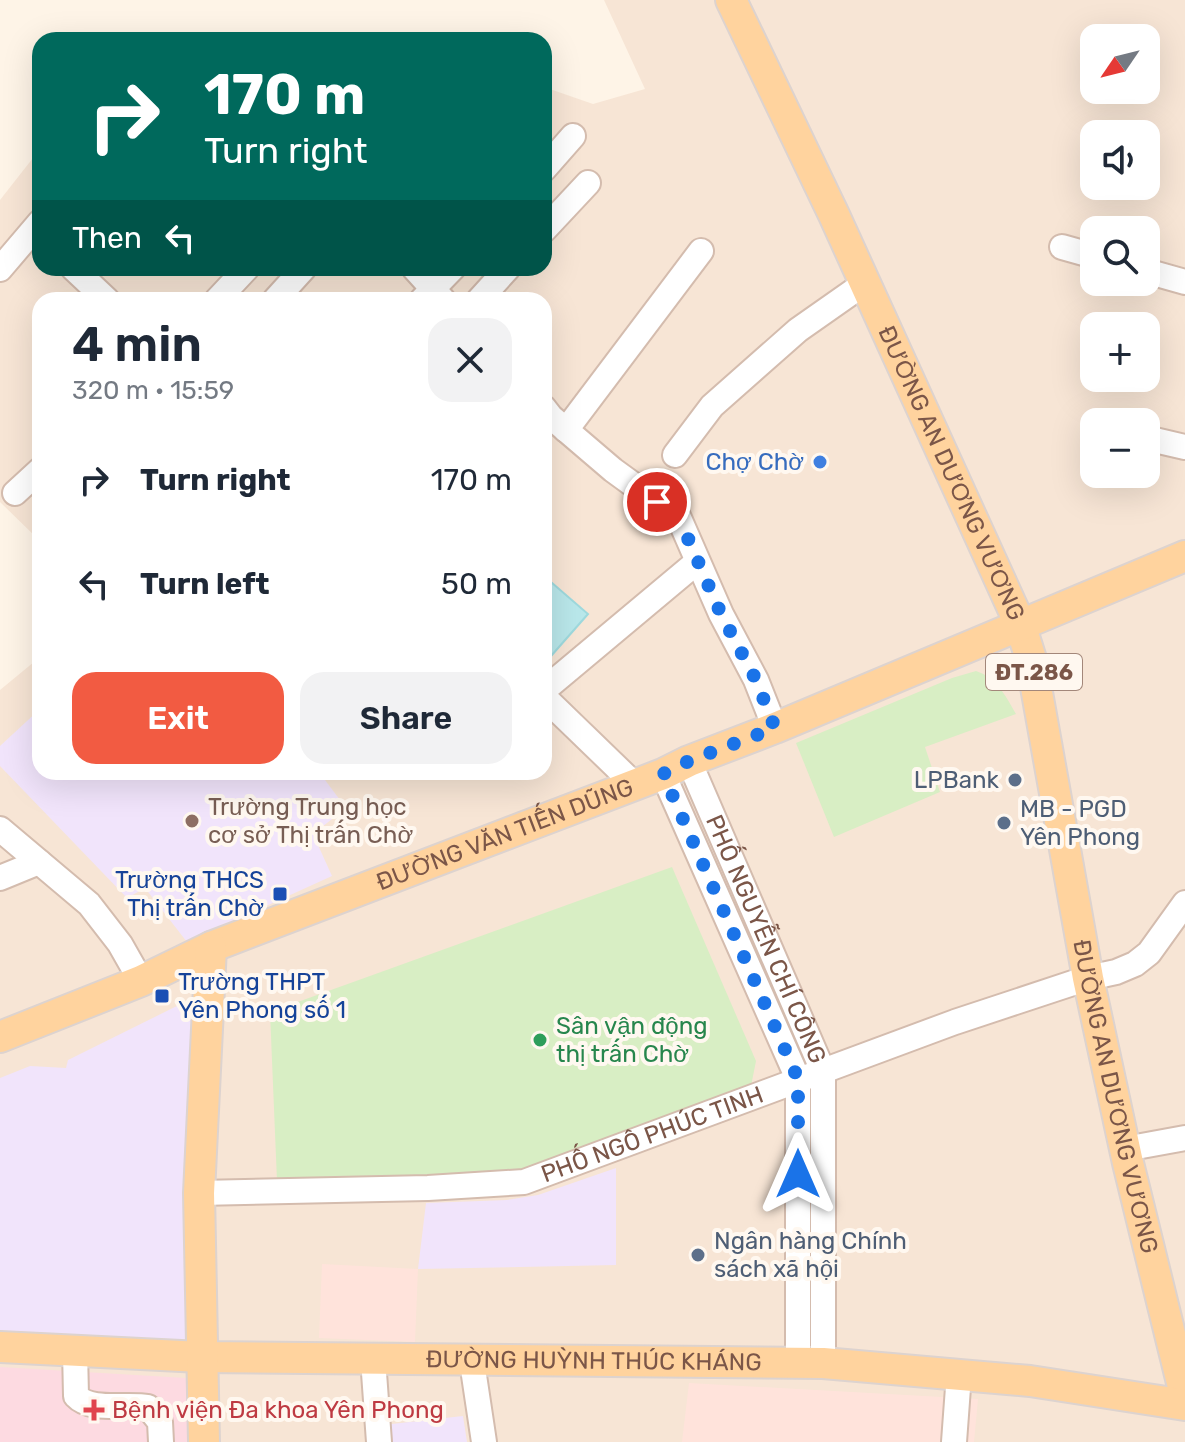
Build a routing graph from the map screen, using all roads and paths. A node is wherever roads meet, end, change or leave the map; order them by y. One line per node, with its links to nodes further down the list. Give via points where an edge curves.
1 (731, 0): 17 (main road, ĐƯỜNG AN DƯƠNG VƯƠNG / ĐT.286)
2 (573, 136): 3 (street)
3 (552, 160)
4 (588, 183): 5 (street)
5 (552, 221)
6 (32, 236): 10 (street)
7 (1062, 247): 9 (street)
8 (701, 251): 22 (street)
9 (1080, 252)
10 (0, 269)
11 (1160, 275): 16 (street)
12 (82, 276): 18 (street)
13 (240, 276): 19 (street)
14 (297, 276): 20 (street)
15 (501, 276): 21 (street)
16 (1185, 282)
17 (865, 283): 26 (street, via 798,330 712,406); 31 (main road, ĐƯỜNG AN DƯƠNG VƯƠNG / ĐT.286)
18 (98, 292)
19 (224, 292)
20 (282, 292)
21 (486, 292)
22 (552, 420)
23 (552, 422): 30 (street, via 679,518)
24 (1160, 441): 25 (street)
25 (1185, 447)
26 (675, 455)
27 (32, 477): 28 (street)
28 (15, 493)
29 (1185, 556): 31 (main road, ĐƯỜNG VĂN TIẾN DŨNG)
30 (697, 562): 32 (street); 34 (street)
31 (1020, 624): 34 (main road, ĐƯỜNG VĂN TIẾN DŨNG); 42 (main road, ĐƯỜNG AN DƯƠNG VƯƠNG / ĐT.286, via 1031,659)
32 (552, 683)
33 (552, 705): 36 (street)
34 (775, 728): 35 (main road, ĐƯỜNG VĂN TIẾN DŨNG)
35 (676, 768): 36 (main road, ĐƯỜNG VĂN TIẾN DŨNG); 45 (street, PHỐ NGUYỄN CHÍ CÔNG); 46 (street, PHỐ NGUYỄN CHÍ CÔNG)
36 (635, 785): 41 (main road, ĐƯỜNG VĂN TIẾN DŨNG)
37 (0, 829): 38 (street)
38 (39, 862): 39 (street); 43 (street, via 89,904)
39 (0, 878)
40 (1185, 903): 42 (street, PHỐ NGÔ PHÚC TINH, via 1135,964)
41 (211, 947): 43 (main road, ĐƯỜNG VĂN TIẾN DŨNG); 49 (main road)
42 (1088, 978): 45 (street, PHỐ NGÔ PHÚC TINH); 48 (main road, ĐƯỜNG AN DƯƠNG VƯƠNG / ĐT.286)
43 (141, 981): 44 (main road, ĐƯỜNG VĂN TIẾN DŨNG)
44 (0, 1037)
45 (823, 1071): 46 (street, PHỐ NGÔ PHÚC TINH); 55 (street, PHỐ NGUYỄN CHÍ CÔNG)
46 (798, 1079): 49 (street, PHỐ NGÔ PHÚC TINH, via 524,1182); 55 (street, PHỐ NGUYỄN CHÍ CÔNG)
47 (1185, 1138): 48 (street)
48 (1125, 1149): 57 (main road, ĐƯỜNG AN DƯƠNG VƯƠNG / ĐT.286)
49 (199, 1193): 52 (main road)
50 (0, 1347): 51 (main road, ĐƯỜNG HUỲNH THÚC KHÁNG)
51 (75, 1350): 52 (main road, ĐƯỜNG HUỲNH THÚC KHÁNG); 59 (street, via 79,1400 148,1407 160,1422)
52 (201, 1357): 53 (main road, ĐƯỜNG HUỲNH THÚC KHÁNG); 60 (main road)
53 (373, 1359): 54 (main road, ĐƯỜNG HUỲNH THÚC KHÁNG); 61 (street)
54 (472, 1362): 55 (main road, ĐƯỜNG HUỲNH THÚC KHÁNG); 62 (street)
55 (811, 1362): 56 (main road, ĐƯỜNG HUỲNH THÚC KHÁNG)
56 (959, 1374): 58 (main road, ĐƯỜNG HUỲNH THÚC KHÁNG); 63 (street)
57 (1185, 1395)
58 (1185, 1405)
59 (161, 1442)
60 (204, 1442)
61 (379, 1442)
62 (484, 1442)
63 (954, 1442)

